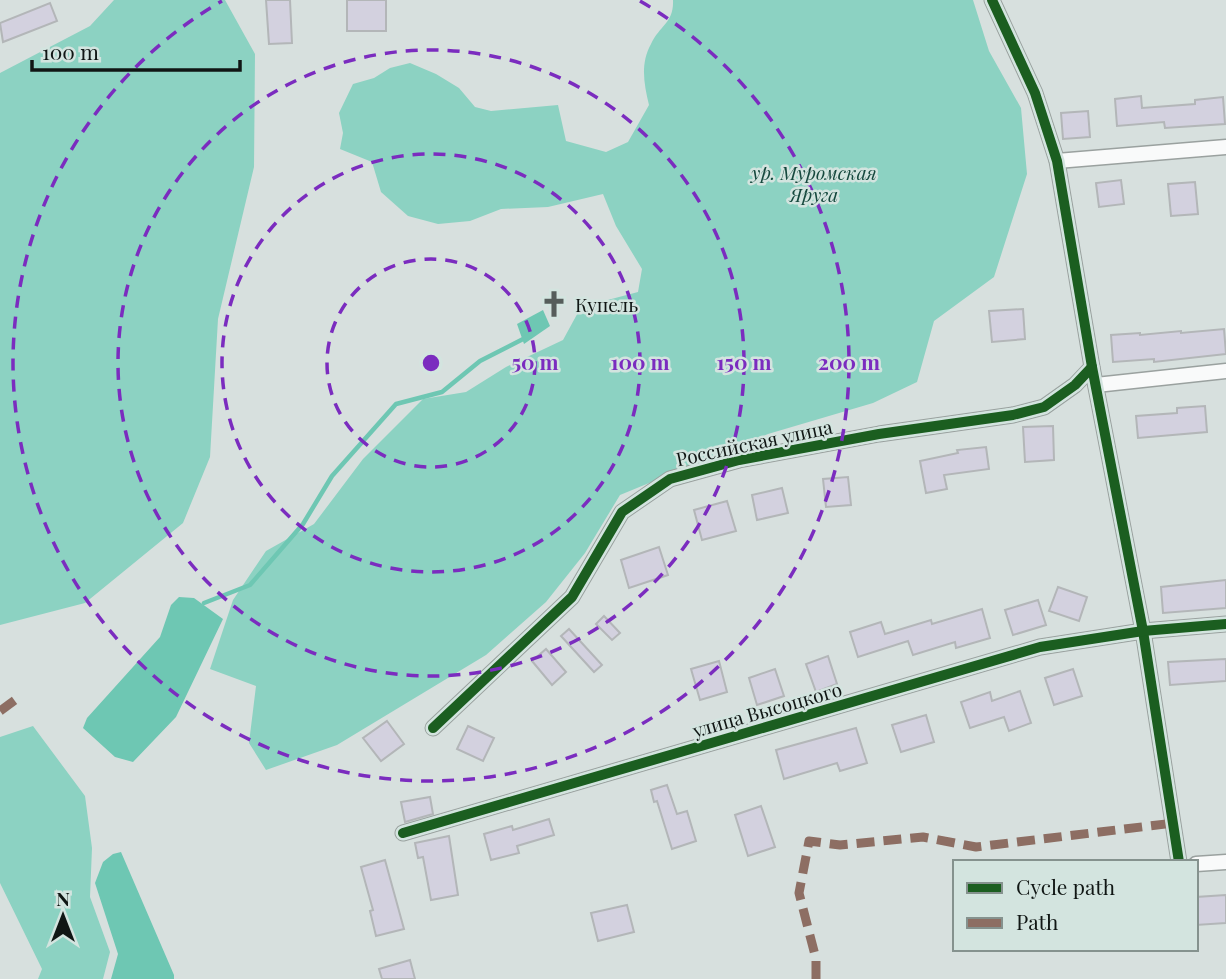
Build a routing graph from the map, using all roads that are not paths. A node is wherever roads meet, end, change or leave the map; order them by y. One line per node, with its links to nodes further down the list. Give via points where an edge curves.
1 (992, 0): 3 (street, via 1035,93)
2 (1226, 147): 3 (street)
3 (1057, 161): 4 (street)
4 (1092, 368): 6 (street); 9 (street, Российская улица, via 1044,407 739,460 670,479 622,512 572,597)
5 (1226, 372): 6 (street)
6 (1096, 385): 8 (street)
7 (1226, 624): 8 (street, улица Высоцкого)
8 (1143, 631): 10 (street, улица Высоцкого, via 1040,647); 11 (street)
9 (433, 727)
10 (403, 833)
11 (1179, 860)
12 (1226, 862): 13 (street)
13 (1198, 864)

